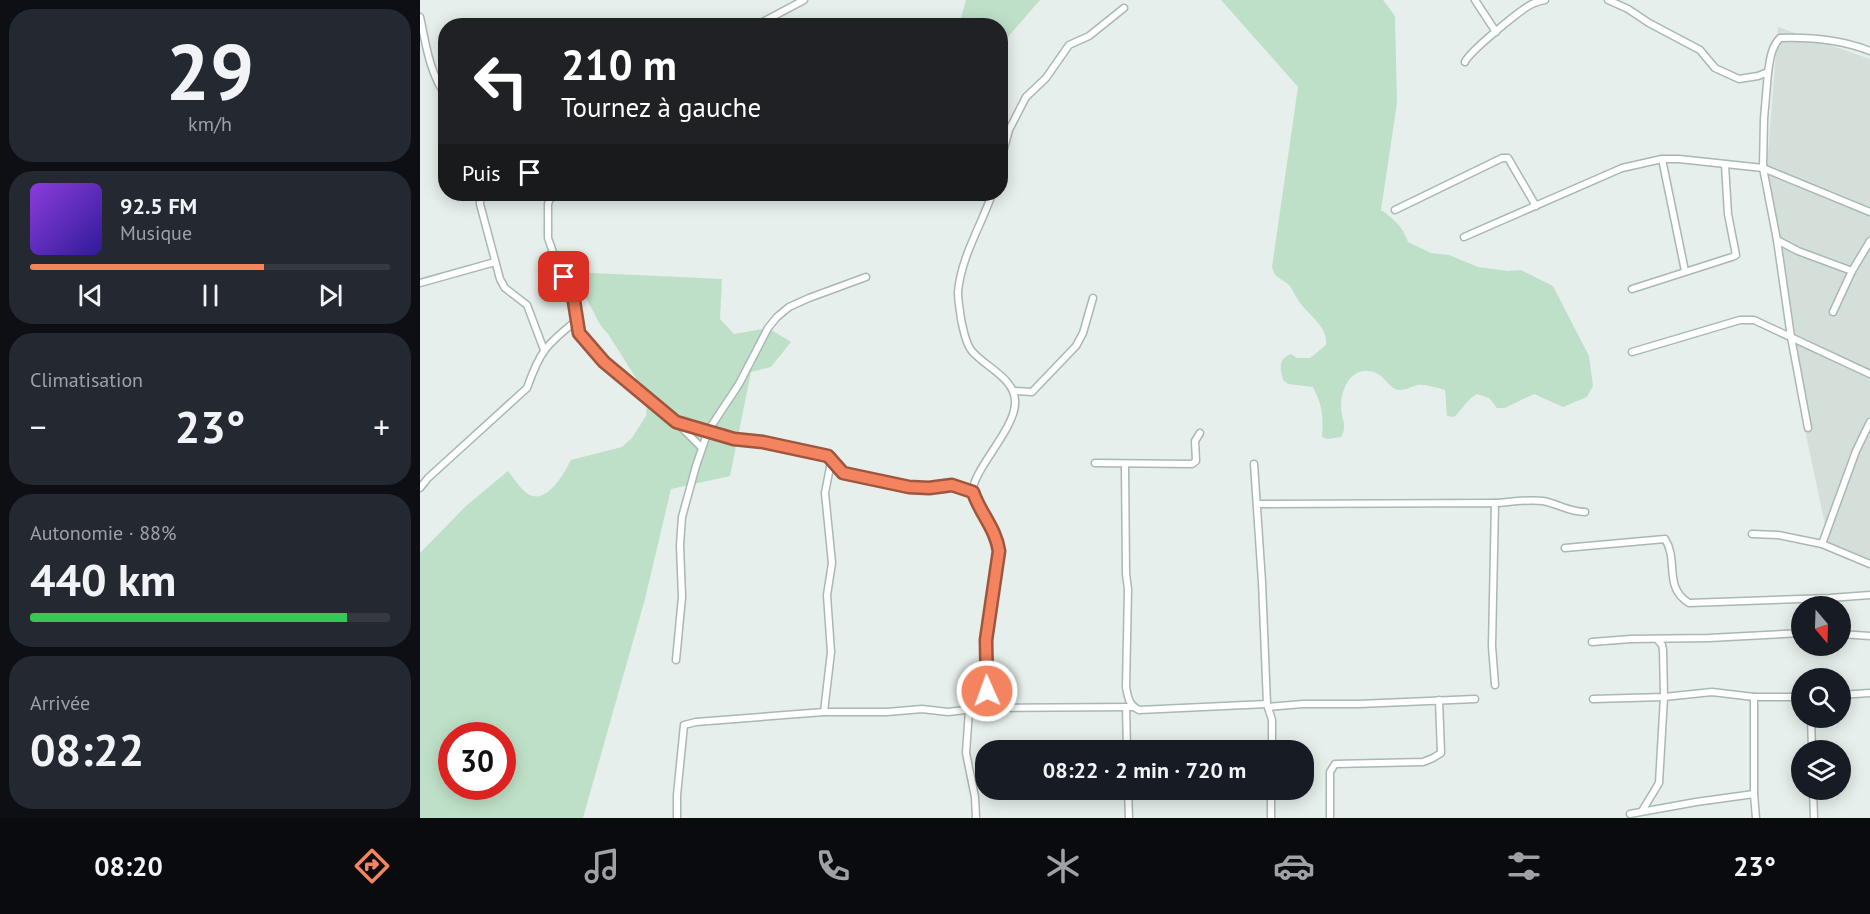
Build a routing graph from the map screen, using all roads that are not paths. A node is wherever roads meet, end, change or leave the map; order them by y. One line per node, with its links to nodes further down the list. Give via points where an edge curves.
1 (804, 0): 7 (street)
2 (1475, 0): 8 (street)
3 (1545, 0): 8 (street, via 1532,4)
4 (1608, 0): 11 (street, via 1700,50 1715,68 1740,79)
5 (1124, 8): 13 (street, via 1089,36 1069,45 1046,78 1026,97)
6 (420, 17): 12 (street)
7 (771, 18)
8 (1496, 32): 10 (street)
9 (1870, 51): 11 (street, via 1819,39 1780,38 1775,43)
10 (1465, 62)
11 (1768, 72): 16 (street)
12 (438, 85)
13 (1008, 134)
14 (1662, 159): 15 (street); 20 (street, via 1622,168); 27 (street)
15 (1725, 165): 16 (street); 27 (street, via 1736,255)
16 (1763, 168): 22 (street); 24 (street)
17 (480, 201): 26 (street)
18 (549, 201): 34 (street, via 548,238 573,295)
19 (989, 201): 39 (street, via 961,271 958,294 970,349)
20 (1536, 206): 21 (street, via 1508,158 1502,158); 23 (street)
21 (1395, 210)
22 (1870, 212)
23 (1464, 237)
24 (1777, 240): 28 (street); 35 (street)
25 (1870, 241): 28 (street)
26 (495, 262): 30 (street); 36 (street, via 505,288 526,305)
27 (1685, 271): 31 (street)
28 (1852, 271): 33 (street)
29 (866, 277): 43 (street, via 809,298 777,317)
30 (420, 283)
31 (1632, 288)
32 (1094, 298): 39 (street, via 1076,346 1032,392)
33 (1833, 312)
34 (577, 320): 36 (street); 40 (street, via 579,333 604,362)
35 (1791, 337): 37 (street, via 1754,320 1740,320); 38 (street); 42 (street)
36 (544, 350): 50 (street, via 526,388)
37 (1632, 352)
38 (1870, 374)
39 (1014, 391): 51 (street, via 1015,405 1004,436 975,480)
40 (676, 422): 43 (street); 45 (street)
41 (1870, 422): 56 (street)
42 (1808, 428)
43 (708, 431): 45 (street); 46 (street, via 828,456)
44 (1200, 433): 48 (street, via 1195,441 1196,461 1191,464)
45 (702, 448): 65 (street, via 682,517 682,597)
46 (831, 462): 51 (street, via 843,473 869,479 919,488 952,485); 79 (street, via 825,493 832,563 827,595 831,661)
47 (1095, 463): 48 (street)
48 (1125, 464): 76 (street, via 1126,687)
49 (1254, 464): 53 (street)
50 (420, 488)
51 (973, 492): 77 (street, via 998,540 999,551 986,640 987,691)
52 (1495, 503): 53 (street); 54 (street, via 1540,501); 66 (street)
53 (1257, 504): 75 (street)
54 (1585, 512)
55 (1752, 534): 56 (street)
56 (1822, 544): 58 (street)
57 (1565, 548): 59 (street, via 1665,539 1675,588 1689,603)
58 (1870, 564)
59 (1870, 594)
60 (1791, 634): 63 (street)
61 (1851, 635): 62 (street)
62 (1870, 636)
63 (1657, 639): 64 (street); 69 (street, via 1663,650)
64 (1592, 642)
65 (676, 660)
66 (1495, 685)
67 (1870, 693): 68 (street)
68 (1851, 694)
69 (1664, 697): 70 (street, via 1712,692); 73 (street); 86 (street, via 1659,783)
70 (1754, 697): 71 (street); 82 (street)
71 (1791, 697)
72 (1475, 699): 74 (street)
73 (1593, 699)
74 (1439, 700): 75 (street); 92 (street, via 1441,753 1423,762 1335,764 1330,772)
75 (1267, 706): 76 (street, via 1140,710); 81 (street)
76 (1130, 707): 77 (street); 80 (street)
77 (982, 708): 78 (street)
78 (969, 710): 79 (street); 89 (street, via 966,753)
79 (824, 712): 88 (street, via 684,725)
80 (1128, 740)
81 (1272, 740)
82 (1754, 794): 86 (street); 93 (street)
83 (1128, 800): 90 (street)
84 (1271, 800): 91 (street)
85 (1813, 800): 94 (street)
86 (1642, 811): 87 (street)
87 (1630, 814)
88 (677, 818)
89 (976, 818)
90 (1129, 818)
91 (1271, 818)
92 (1330, 818)
93 (1756, 818)
94 (1814, 818)

